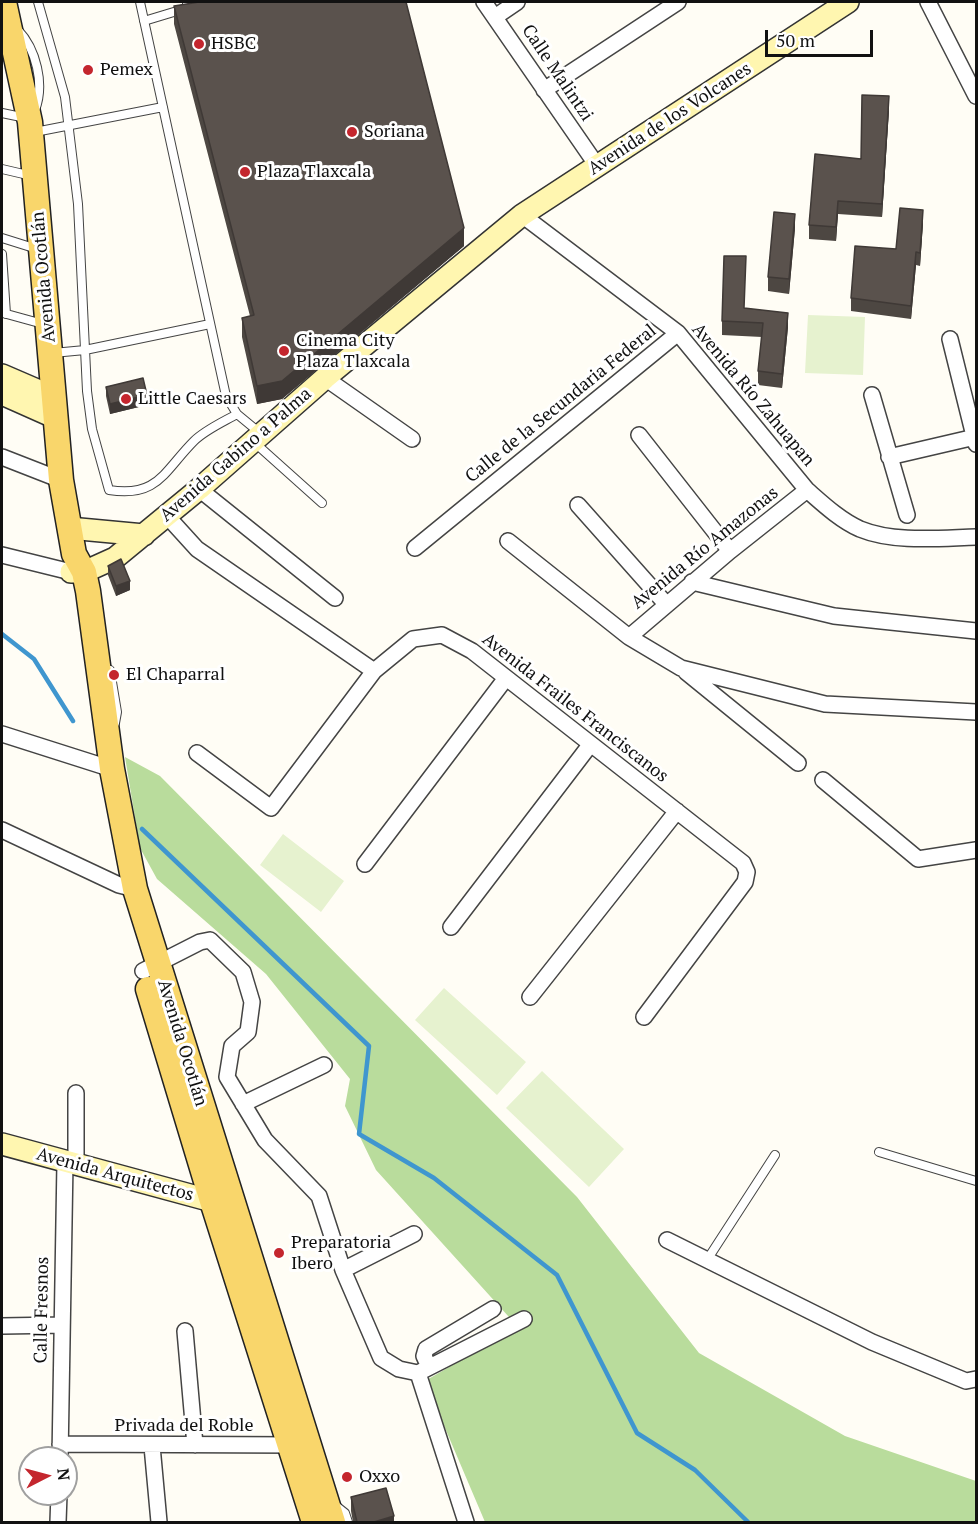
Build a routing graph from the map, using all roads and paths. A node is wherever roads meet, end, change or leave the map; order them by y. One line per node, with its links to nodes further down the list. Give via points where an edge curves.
1 (38, 2): 17 (lane, via 65,97)
2 (140, 2): 11 (lane)
3 (187, 2): 11 (lane, via 183,10)
4 (484, 2): 9 (street, Calle Malintzi)
5 (517, 2): 9 (street)
6 (678, 2): 12 (street)
7 (928, 2): 13 (street)
8 (834, 6): 18 (street, Avenida de los Volcanes)
9 (495, 17): 12 (street, Calle Malintzi)
10 (6, 21): 16 (main road, Avenida Ocotlán)
11 (144, 21): 14 (lane)
12 (544, 90): 18 (street, Calle Malintzi)
13 (976, 96)
14 (163, 107): 17 (lane); 26 (lane)
15 (2, 113): 16 (lane)
16 (30, 124): 17 (lane); 20 (main road, Avenida Ocotlán)
17 (69, 126): 30 (lane, via 78,204)
18 (598, 167): 21 (street, Avenida de los Volcanes)
19 (2, 169): 20 (lane)
20 (36, 177): 23 (main road, Avenida Ocotlán)
21 (522, 215): 28 (street, Avenida Río Zahuapan); 33 (street, Avenida Gabino a Palma)
22 (2, 238): 23 (lane)
23 (42, 250): 27 (main road, Avenida Ocotlán)
24 (2, 254): 25 (lane)
25 (4, 313): 27 (lane)
26 (210, 324): 30 (lane); 37 (lane, via 226,396)
27 (48, 325): 31 (main road, Avenida Ocotlán)
28 (678, 333): 46 (street, Avenida Río Zahuapan); 55 (street, Calle de la Secundaria Federal)
29 (950, 339): 41 (street)
30 (85, 350): 31 (lane); 37 (lane, via 92,429 109,490 128,493 155,485 195,439)
31 (50, 354): 36 (main road, Avenida Ocotlán)
32 (2, 375): 36 (street)
33 (325, 378): 39 (street, Avenida Gabino a Palma); 40 (street)
34 (2, 394): 36 (street)
35 (872, 395): 43 (street)
36 (55, 407): 44 (main road, Avenida Ocotlán)
37 (237, 414): 39 (lane)
38 (639, 435): 56 (street)
39 (256, 437): 45 (street, Avenida Gabino a Palma); 47 (lane)
40 (412, 439)
41 (976, 441): 43 (street)
42 (2, 457): 44 (street)
43 (889, 458): 49 (street)
44 (61, 480): 51 (main road, Avenida Ocotlán)
45 (199, 489): 50 (street, Avenida Gabino a Palma); 60 (street)
46 (807, 490): 53 (street, Avenida Río Zahuapan, via 829,510 861,529 912,539); 56 (street, Avenida Río Amazonas)
47 (322, 503)
48 (578, 505): 61 (street)
49 (907, 515)
50 (166, 516): 52 (street, Avenida Gabino a Palma); 65 (street, via 197,549)
51 (69, 528): 52 (street, Avenida Gabino a Palma); 58 (main road, Avenida Ocotlán)
52 (144, 535): 58 (street, Avenida Gabino a Palma, via 115,558)
53 (976, 537)
54 (508, 541): 63 (street)
55 (415, 548)
56 (730, 551): 59 (street, Avenida Río Amazonas)
57 (2, 555): 58 (street)
58 (76, 566): 71 (main road, Avenida Ocotlán); 71 (main road, Avenida Ocotlán, via 93,623)
59 (692, 582): 61 (street, Avenida Río Amazonas); 62 (street, via 834,616)
60 (335, 598)
61 (666, 604): 63 (street, Avenida Río Amazonas)
62 (976, 631)
63 (629, 637): 64 (street)
64 (681, 668): 67 (street, via 825,704); 72 (street)
65 (375, 671): 66 (street, Avenida Frailes Franciscanos, via 412,639 442,635 472,651); 70 (street, Avenida Frailes Franciscanos, via 271,808)
66 (506, 678): 69 (street, Avenida Frailes Franciscanos); 77 (street)
67 (976, 712)
68 (2, 734): 71 (street)
69 (590, 745): 74 (street, Avenida Frailes Franciscanos); 79 (street)
70 (197, 753)
71 (107, 762): 78 (main road, Avenida Ocotlán)
72 (798, 763)
73 (823, 780): 76 (street, via 918,859)
74 (677, 811): 81 (street); 82 (street, Avenida Frailes Franciscanos, via 743,863 747,872 745,882)
75 (2, 830): 78 (street)
76 (976, 850)
77 (365, 864)
78 (127, 887): 80 (main road, Avenida Ocotlán)
79 (451, 927)
80 (151, 968): 85 (street, via 210,940 243,972 252,1002 248,1032 232,1046 227,1077); 91 (main road, Avenida Ocotlán)
81 (530, 997)
82 (645, 1017)
83 (324, 1065): 85 (street)
84 (76, 1093): 89 (street, Calle Fresnos)
85 (243, 1104): 95 (street, via 265,1140 319,1196)
86 (2, 1144): 89 (street, Avenida Arquitectos)
87 (879, 1152): 90 (lane)
88 (775, 1155): 94 (lane)
89 (70, 1164): 91 (street, Avenida Arquitectos); 98 (street, Calle Fresnos)
90 (976, 1181)
91 (221, 1200): 104 (main road, Avenida Ocotlán)
92 (414, 1233): 95 (street)
93 (667, 1240): 94 (street)
94 (707, 1260): 102 (street, via 873,1342 966,1381)
95 (343, 1270): 101 (street, via 381,1358 399,1369)
96 (493, 1309): 101 (street, via 426,1349)
97 (524, 1319): 101 (street)
98 (61, 1325): 99 (street); 105 (street, Calle Fresnos)
99 (2, 1326)
100 (185, 1331): 103 (street)
101 (424, 1370): 113 (street)
102 (976, 1379)
103 (195, 1445): 104 (street, Privada del Roble); 106 (street, Privada del Roble)
104 (299, 1445): 109 (main road, Avenida Ocotlán)
105 (60, 1446)
106 (152, 1446): 107 (street, Privada del Roble); 111 (street)
107 (78, 1450)
108 (58, 1506): 110 (street)
109 (325, 1516): 112 (lane, via 345,1513)
110 (58, 1522)
111 (159, 1522)
112 (348, 1522)
113 (466, 1522)

